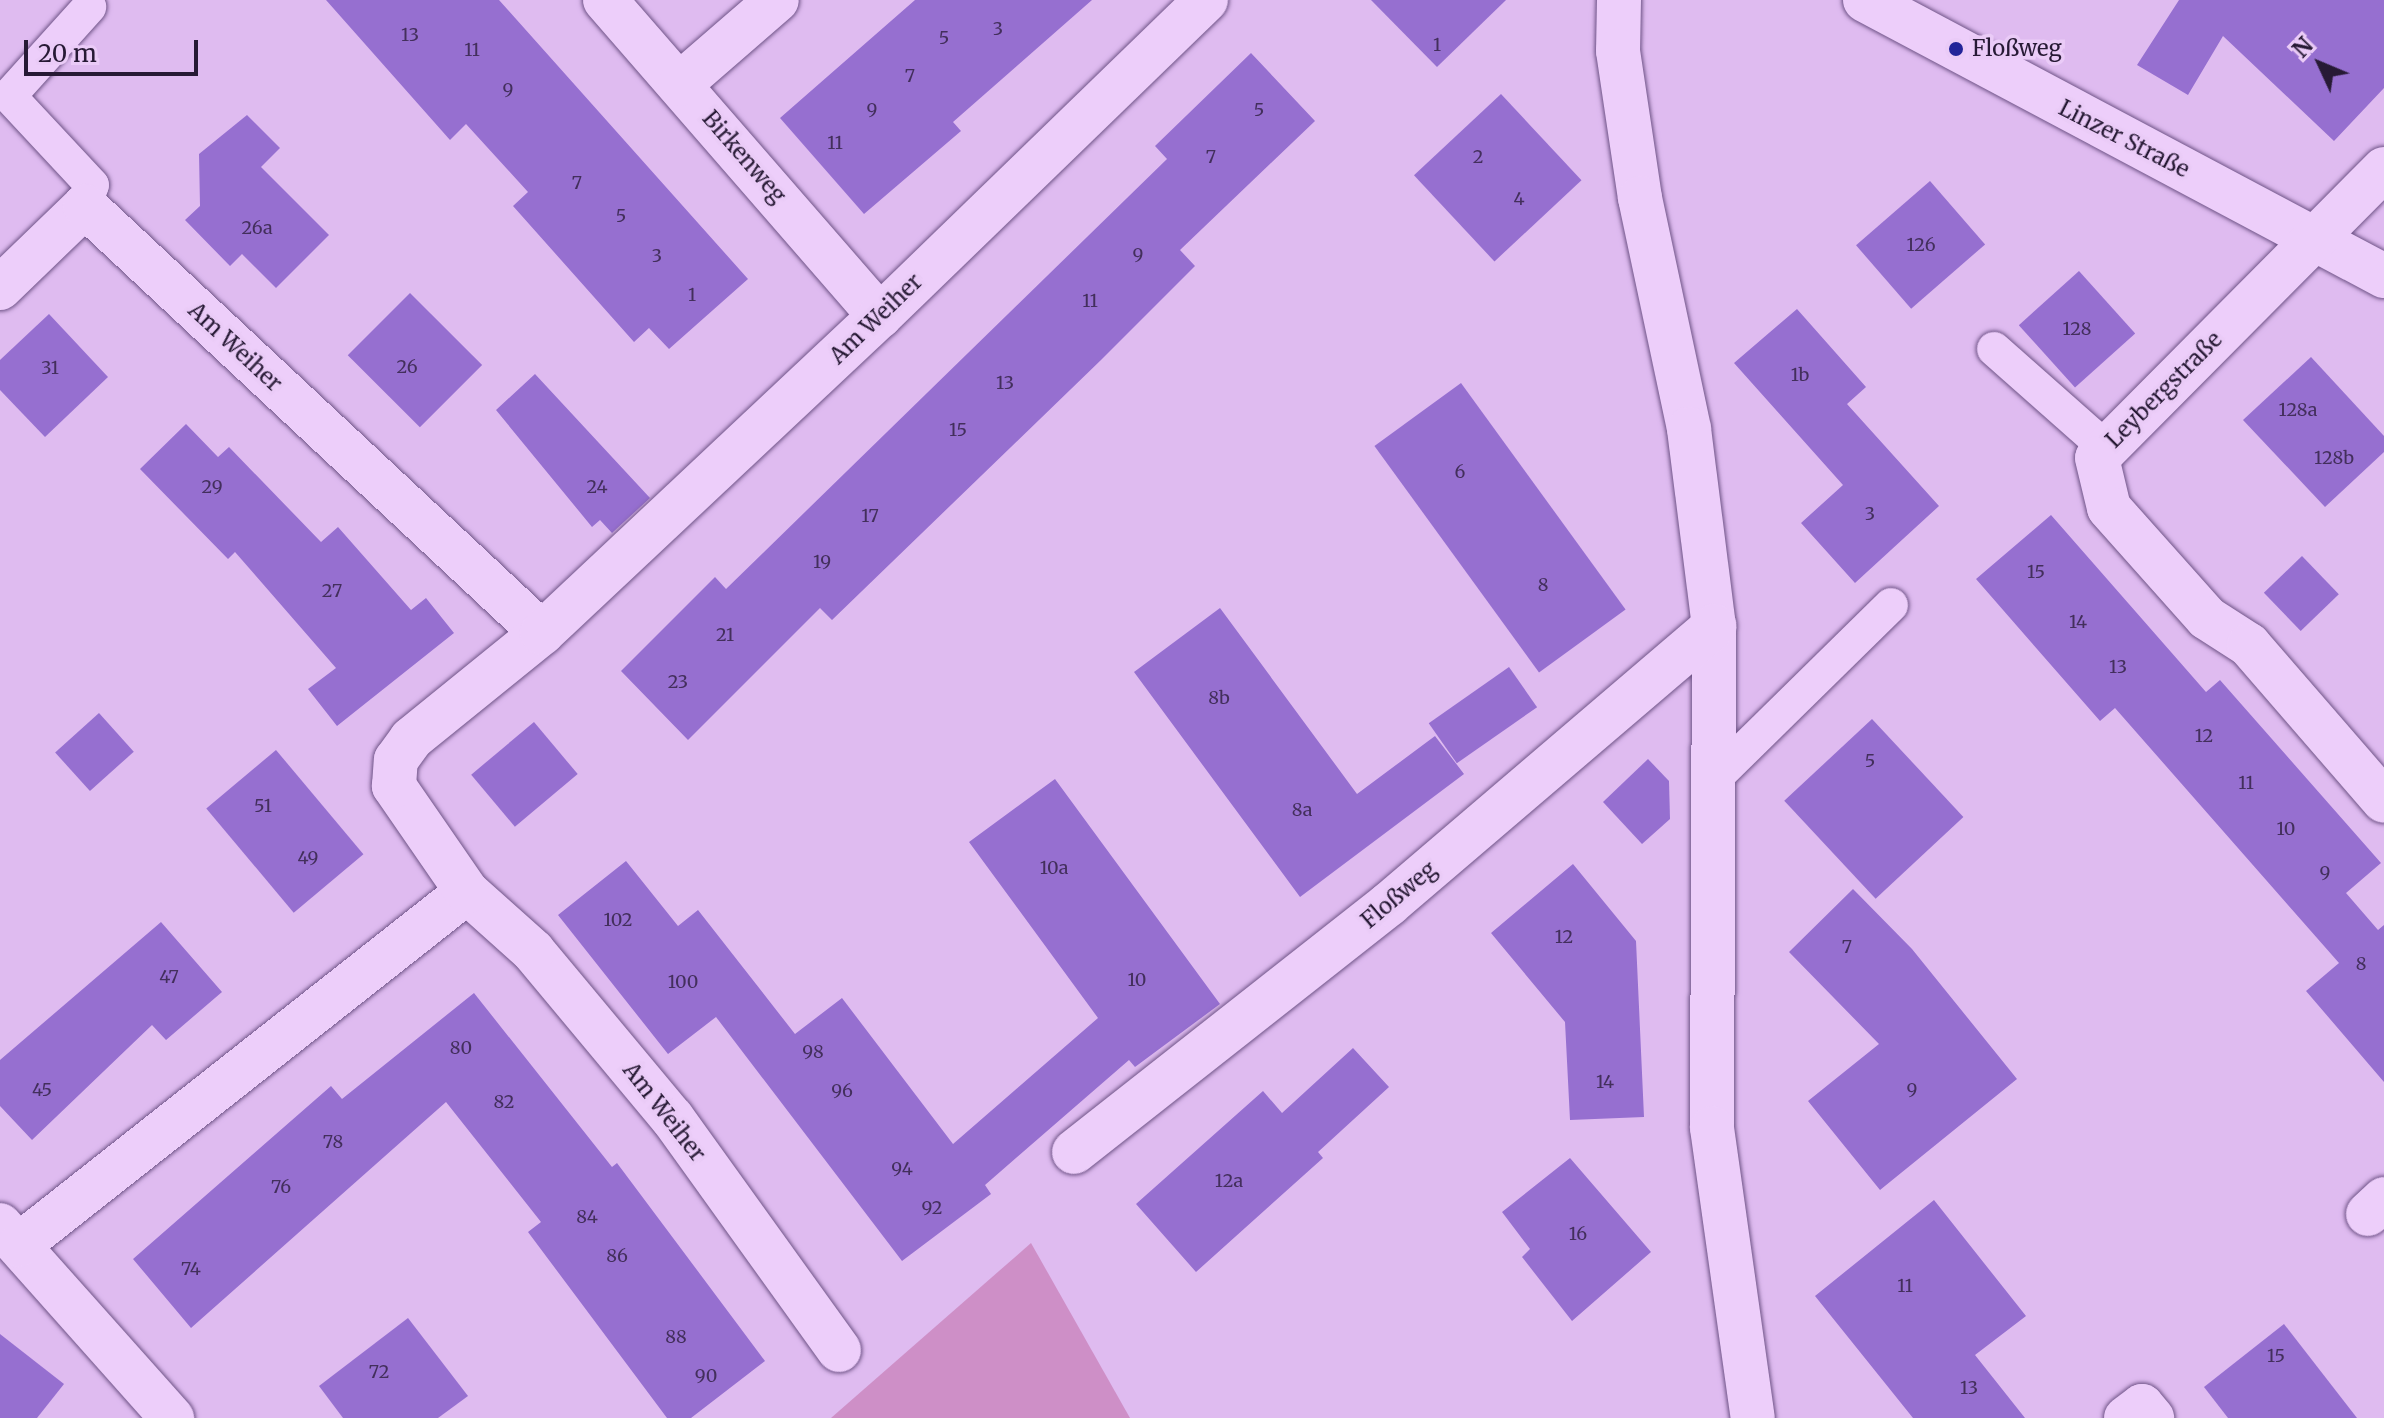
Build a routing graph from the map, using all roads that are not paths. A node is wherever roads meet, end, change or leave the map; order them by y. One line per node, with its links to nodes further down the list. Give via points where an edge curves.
1 (605, 0): 7 (street, Birkenweg)
2 (777, 0): 7 (street)
3 (1206, 0): 13 (street, Am Weiher)
4 (1619, 0): 17 (street, via 1618,51 1640,198 1689,429)
5 (1865, 0): 10 (street, Linzer Straße)
6 (89, 7): 9 (lane, via 9,96 92,185)
7 (680, 84): 13 (street, Birkenweg)
8 (2384, 169): 10 (street, Leybergstraße)
9 (85, 206): 12 (street); 18 (street, Am Weiher)
10 (2317, 239): 11 (street, Linzer Straße); 15 (street, Leybergstraße)
11 (2384, 276)
12 (0, 288)
13 (880, 316): 18 (street, Am Weiher)
14 (1994, 349): 15 (lane)
15 (2106, 448): 20 (street, Leybergstraße, via 2097,458 2109,508 2207,618 2249,645)
16 (1891, 605): 19 (lane)
17 (1714, 626): 19 (street); 22 (street, Floßweg, via 1389,904)
18 (542, 633): 21 (street, Am Weiher, via 411,739 396,760 394,786)
19 (1712, 781): 26 (street, via 1712,1128)
20 (2384, 801)
21 (467, 892): 23 (street); 24 (street, Am Weiher, via 533,951 672,1118)
22 (1074, 1152)
23 (10, 1235): 25 (street)
24 (839, 1350)
25 (172, 1418)
26 (1753, 1418)
27 (2126, 1418): 28 (street, via 2142,1406)
28 (2152, 1418)

